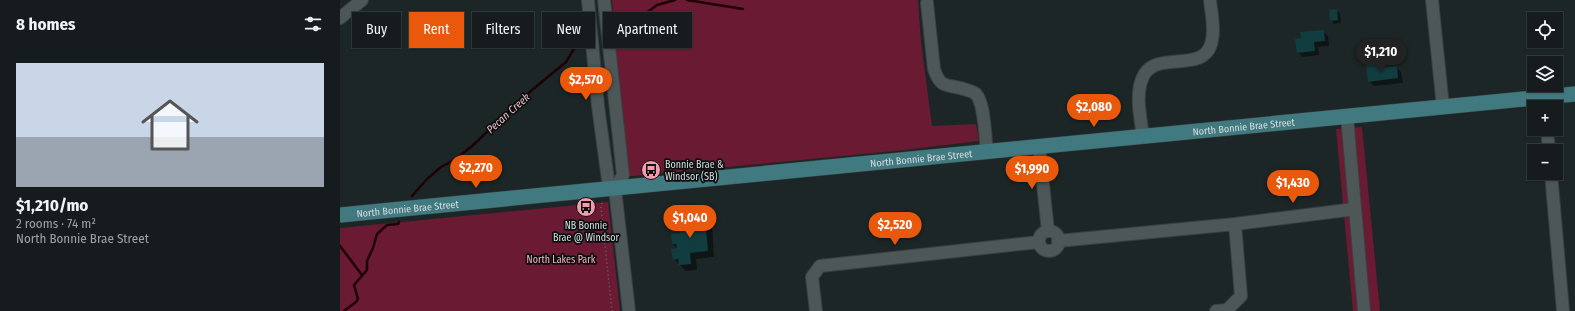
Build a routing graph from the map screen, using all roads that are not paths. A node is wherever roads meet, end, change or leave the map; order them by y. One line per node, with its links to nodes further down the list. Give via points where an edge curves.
1 (588, 0): 17 (street, via 608,180)
2 (604, 0): 17 (street, via 623,175)
3 (1210, 0): 13 (street, via 1213,39 1209,49 1194,60 1158,64 1149,68 1142,78 1139,90)
4 (1432, 0): 11 (street)
5 (356, 2): 7 (street)
6 (928, 3): 15 (street, via 936,77 945,85 975,93 981,102)
7 (342, 14)
8 (1575, 94): 9 (main road, North Bonnie Brae Street)
9 (1552, 100)
10 (1527, 103): 11 (main road, North Bonnie Brae Street)
11 (1443, 108): 12 (main road, North Bonnie Brae Street)
12 (1347, 116): 13 (main road, North Bonnie Brae Street); 18 (street)
13 (1143, 137): 14 (main road, North Bonnie Brae Street)
14 (1039, 147): 15 (main road, North Bonnie Brae Street); 21 (street)
15 (987, 152): 17 (main road, North Bonnie Brae Street)
16 (1552, 180): 28 (street)
17 (615, 189): 19 (main road, North Bonnie Brae Street); 24 (street)
18 (1355, 209): 20 (street); 27 (street)
19 (340, 215)
20 (1235, 224): 22 (street); 26 (street, via 1241,296 1227,310)
21 (1048, 231): 22 (street, via 1054,233); 23 (street, via 1042,233)
22 (1058, 241): 23 (street, via 1057,247 1048,251 1042,248)
23 (1039, 242): 25 (street, via 820,266 812,277)
24 (629, 311)
25 (816, 311)
26 (1216, 311)
27 (1364, 311)
28 (1563, 311)

